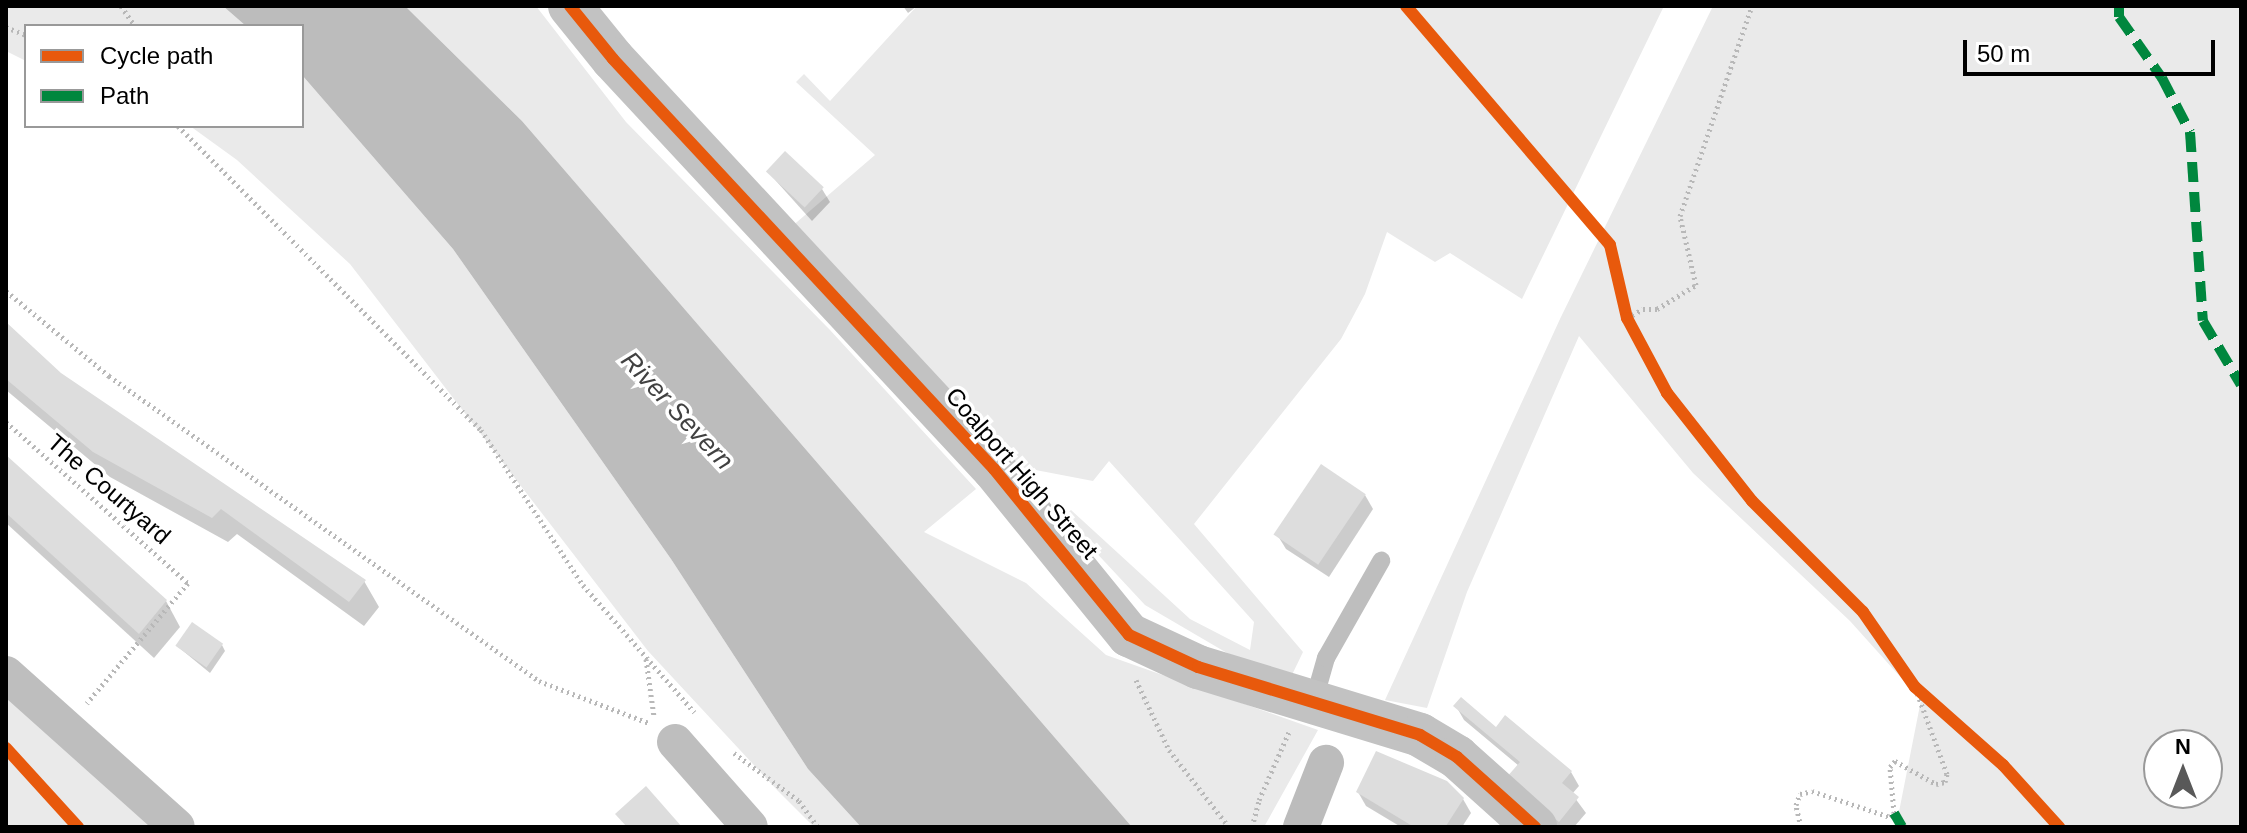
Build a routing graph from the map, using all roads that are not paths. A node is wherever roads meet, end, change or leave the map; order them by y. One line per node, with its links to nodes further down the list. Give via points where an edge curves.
1 (570, 6): 4 (street, Coalport High Street, via 613,59 994,469 1129,635 1198,667)
2 (1381, 561): 4 (lane, via 1326,658)
3 (6, 674): 6 (street)
4 (1314, 700): 8 (street, Coalport High Street, via 1420,735 1457,757)
5 (689, 732): 7 (street)
6 (177, 827)
7 (750, 827)
8 (1535, 827)

